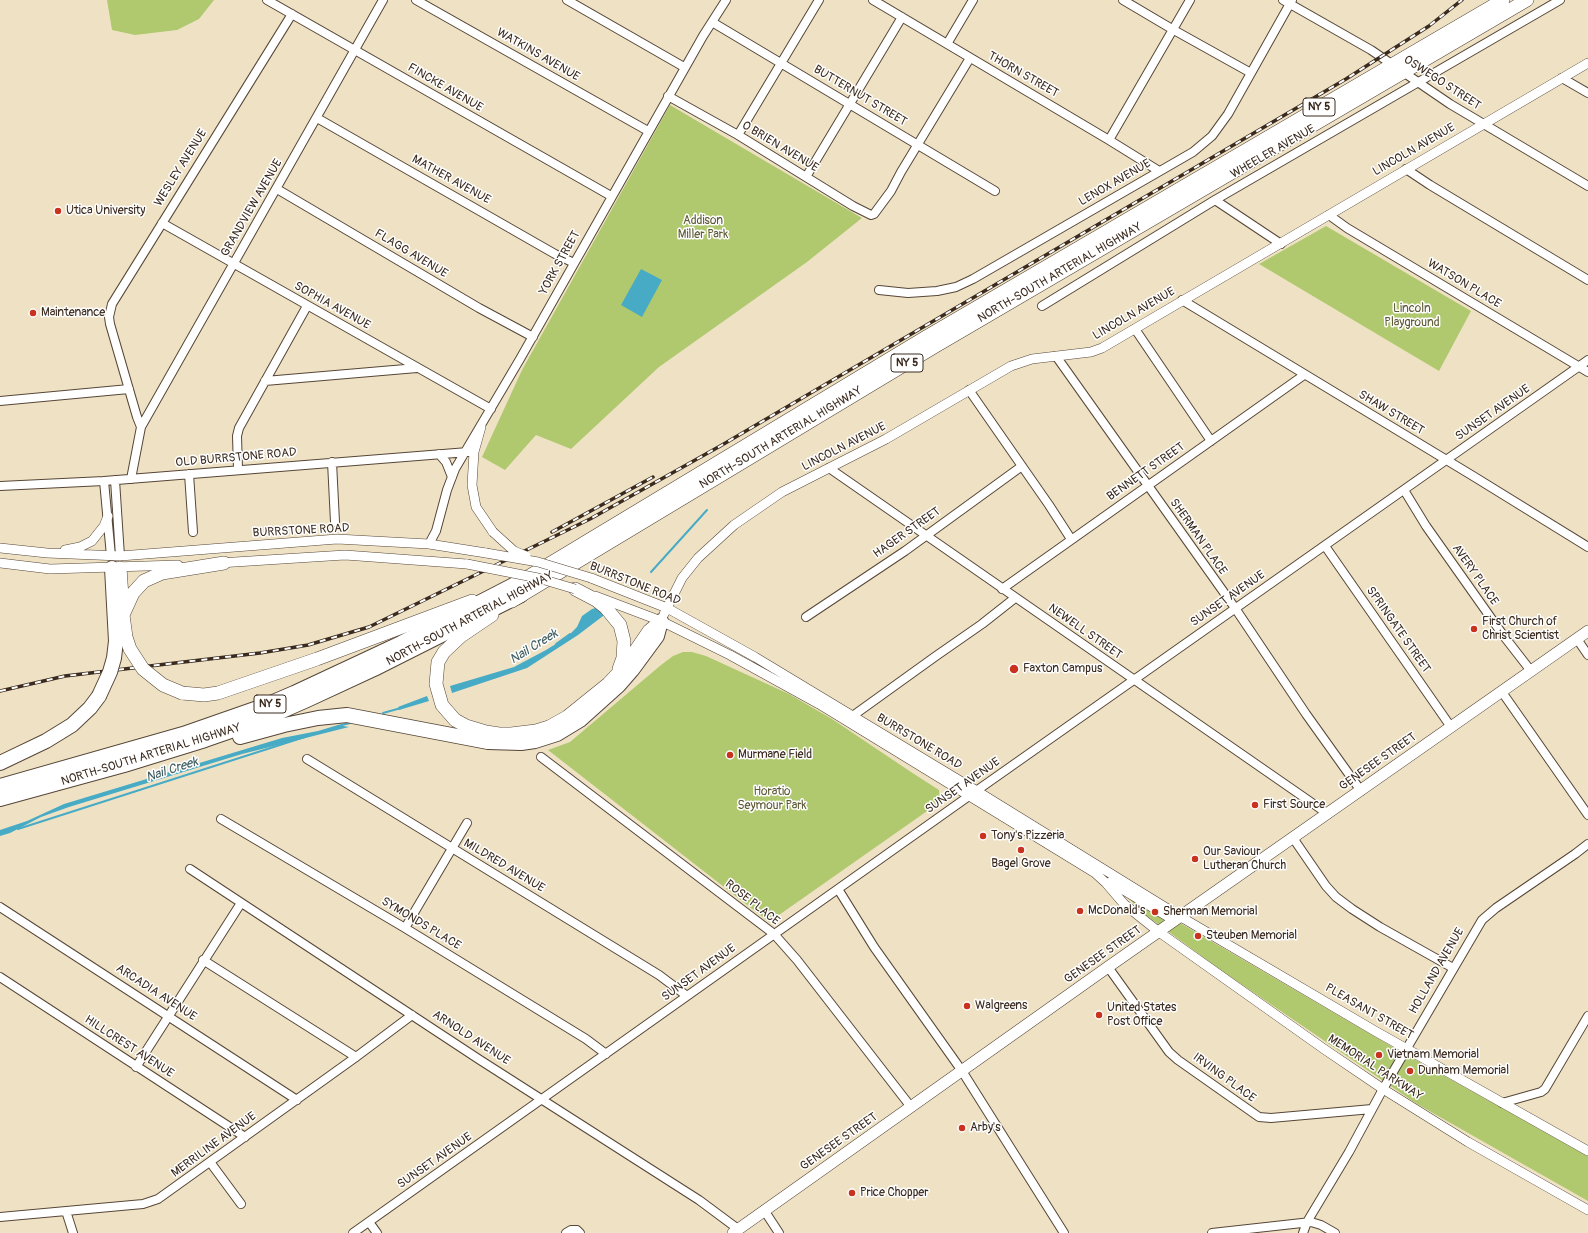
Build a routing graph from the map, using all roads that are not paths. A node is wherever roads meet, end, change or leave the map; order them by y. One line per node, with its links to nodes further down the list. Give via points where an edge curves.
1 (267, 0): 15 (street, FINCKE AVENUE)
2 (383, 0): 20 (street, GRANDVIEW AVENUE)
3 (416, 0): 35 (street, WATKINS AVENUE)
4 (567, 0): 25 (street)
5 (726, 0): 17 (street, YORK STREET)
6 (819, 0): 23 (street)
7 (873, 0): 16 (street, THORN STREET)
8 (973, 0): 19 (street)
9 (1123, 0): 18 (street)
10 (1190, 0): 18 (street)
11 (1503, 0): 24 (highway, NORTH-SOUTH ARTERIAL HIGHWAY / NY 5)
12 (1527, 0): 27 (highway, NORTH-SOUTH ARTERIAL HIGHWAY / NY 5)
13 (1560, 0): 29 (street, WHEELER AVENUE)
14 (1289, 1): 24 (street, OSWEGO STREET, via 1372,50); 26 (street, LENOX AVENUE)
15 (292, 14): 20 (street, FINCKE AVENUE); 48 (street, WESLEY AVENUE)
16 (902, 17): 19 (street, THORN STREET); 32 (street)
17 (712, 22): 23 (street, BUTTERNUT STREET); 25 (street, YORK STREET)
18 (1172, 29): 26 (street); 37 (street)
19 (947, 44): 21 (street, THORN STREET)
20 (355, 50): 33 (street, GRANDVIEW AVENUE); 45 (street, FINCKE AVENUE)
21 (970, 58): 37 (street, THORN STREET); 38 (street)
22 (1588, 63): 28 (street, LINCOLN AVENUE)
23 (782, 64): 32 (street, BUTTERNUT STREET); 36 (street)
24 (1392, 65): 27 (street, OSWEGO STREET); 103 (highway, NORTH-SOUTH ARTERIAL HIGHWAY / NY 5, via 920,341)
25 (684, 67): 31 (street, YORK STREET)
26 (1251, 73): 40 (street, LENOX AVENUE, via 1228,114 1212,136 1193,152)
27 (1403, 73): 29 (street, OSWEGO STREET); 106 (highway, NORTH-SOUTH ARTERIAL HIGHWAY / NY 5, via 934,346)
28 (1562, 78): 30 (street); 34 (street, LINCOLN AVENUE)
29 (1417, 82): 34 (street, OSWEGO STREET); 46 (street, WHEELER AVENUE)
30 (1588, 93)
31 (668, 96): 35 (street, YORK STREET); 36 (street, O BRIEN AVENUE)
32 (851, 104): 38 (street, BUTTERNUT STREET); 41 (street)
33 (317, 118): 43 (street, GRANDVIEW AVENUE); 50 (street, MATHER AVENUE)
34 (1483, 124): 39 (street, LINCOLN AVENUE); 42 (street, OSWEGO STREET)
35 (648, 131): 45 (street, YORK STREET)
36 (738, 135): 41 (street, O BRIEN AVENUE)
37 (1109, 140): 40 (street, THORN STREET)
38 (918, 144): 41 (street, O BRIEN AVENUE, via 878,210 871,215); 44 (street, BUTTERNUT STREET)
39 (1406, 169): 47 (street, LINCOLN AVENUE); 52 (street)
40 (1159, 172): 53 (street, LENOX AVENUE, via 973,279 938,291 908,293)
41 (806, 177)
42 (1588, 186)
43 (277, 189): 51 (street, GRANDVIEW AVENUE); 58 (street, FLAGG AVENUE)
44 (995, 191)
45 (611, 196): 50 (street, YORK STREET)
46 (1215, 200): 49 (street); 56 (street, WHEELER AVENUE)
47 (1329, 215): 49 (street, LINCOLN AVENUE); 61 (street, WATSON PLACE)
48 (162, 222): 51 (street, SOPHIA AVENUE); 66 (street, WESLEY AVENUE, via 110,310 110,324)
49 (1280, 244): 54 (street, LINCOLN AVENUE)
50 (574, 263): 58 (street, YORK STREET)
51 (234, 264): 55 (street, SOPHIA AVENUE); 71 (street, GRANDVIEW AVENUE)
52 (1588, 280)
53 (879, 290)
54 (1182, 300): 57 (street, LINCOLN AVENUE); 64 (street, SHAW STREET)
55 (307, 306): 62 (street, SOPHIA AVENUE); 65 (street)
56 (1042, 306)
57 (1135, 329): 59 (street, LINCOLN AVENUE, via 1091,352); 72 (street)
58 (533, 337): 69 (street, YORK STREET)
59 (1056, 356): 67 (street, LINCOLN AVENUE, via 1032,359 1011,366); 86 (street, SHERMAN PLACE)
60 (1588, 360): 61 (street, SUNSET AVENUE)
61 (1580, 367): 63 (street, WATSON PLACE); 76 (street, SUNSET AVENUE)
62 (417, 368): 65 (street); 69 (street, SOPHIA AVENUE)
63 (1588, 372)
64 (1304, 375): 72 (street, BENNETT STREET); 76 (street, SHAW STREET)
65 (265, 380): 80 (street, via 239,428)
66 (129, 389): 68 (street); 71 (street, WESLEY AVENUE)
67 (969, 390): 78 (street); 79 (street, LINCOLN AVENUE, via 886,440)
68 (0, 401)
69 (491, 409): 70 (street, YORK STREET)
70 (481, 426): 73 (street, YORK STREET); 74 (street)
71 (142, 427): 83 (street)
72 (1211, 441): 86 (street, BENNETT STREET)
73 (464, 452): 74 (street, OLD BURRSTONE ROAD); 75 (street, OLD BURRSTONE ROAD); 82 (street, YORK STREET)
74 (474, 452): 100 (street, bridge, via 472,486 476,507 493,532 514,551)
75 (439, 454): 77 (street, OLD BURRSTONE ROAD); 82 (street, via 446,462)
76 (1447, 461): 88 (street, SUNSET AVENUE); 96 (street, SHAW STREET)
77 (332, 462): 80 (street, OLD BURRSTONE ROAD); 90 (street)
78 (1022, 466): 92 (street, HAGER STREET); 93 (street)
79 (829, 468): 92 (street, NEWELL STREET); 109 (street, LINCOLN AVENUE, via 782,492 734,525 698,558 682,578)
80 (238, 469): 81 (street, OLD BURRSTONE ROAD)
81 (189, 474): 83 (street, OLD BURRSTONE ROAD); 91 (street)
82 (452, 478): 94 (street, YORK STREET)
83 (131, 479): 84 (street, OLD BURRSTONE ROAD)
84 (115, 480): 85 (street, OLD BURRSTONE ROAD); 99 (street)
85 (104, 481): 87 (street, OLD BURRSTONE ROAD); 89 (street)
86 (1147, 485): 93 (street, BENNETT STREET); 108 (street, SHERMAN PLACE)
87 (0, 486)
88 (1404, 490): 95 (street, SUNSET AVENUE); 116 (street, AVERY PLACE, via 1426,526)
89 (108, 516): 98 (street, via 104,526 92,541 80,547); 99 (street)
90 (335, 522)
91 (193, 532)
92 (924, 535): 105 (street, NEWELL STREET); 111 (street, HAGER STREET)
93 (1071, 539): 105 (street, BENNETT STREET)
94 (429, 544): 99 (street, BURRSTONE ROAD, via 337,539); 100 (street, BURRSTONE ROAD, bridge)
95 (1325, 546): 108 (street, SUNSET AVENUE); 121 (street, SPRINGATE STREET)
96 (1588, 547)
97 (0, 548): 98 (street, BURRSTONE ROAD)
98 (47, 553): 99 (street, BURRSTONE ROAD)
99 (116, 562): 101 (street, BURRSTONE ROAD, via 50,569); 102 (street, BURRSTONE ROAD); 110 (highway); 113 (highway)
100 (538, 562): 109 (street, BURRSTONE ROAD, bridge, via 591,578)
101 (0, 563)
102 (224, 563): 104 (street, BURRSTONE ROAD, bridge, via 345,555 467,564 538,578); 110 (highway, via 162,573 144,580 133,593)
103 (523, 580): 113 (highway, bridge, via 317,659 218,693 182,693 163,685 143,669); 126 (highway, NORTH-SOUTH ARTERIAL HIGHWAY / NY 5, via 401,643 266,706 184,734)
104 (575, 589): 109 (street, BURRSTONE ROAD); 117 (highway, via 596,600 620,625 624,641 624,658)
105 (1002, 589): 107 (street, NEWELL STREET)
106 (521, 595): 117 (highway, via 461,636 444,652 438,662 436,684 442,705 450,716 466,726 486,732 511,734 536,731 567,717); 122 (highway, NORTH-SOUTH ARTERIAL HIGHWAY / NY 5, via 307,700 257,722)
107 (1015, 598): 118 (street, NEWELL STREET); 120 (street)
108 (1235, 608): 118 (street, SUNSET AVENUE); 127 (street, SHERMAN PLACE)
109 (664, 614): 117 (highway); 120 (street, BURRSTONE ROAD, via 757,670); 120 (street, BURRSTONE ROAD, via 755,657); 122 (highway, via 656,636 619,685 580,720 557,734 535,741 488,742 347,715 284,725 215,744)
110 (123, 615): 113 (highway)
111 (806, 617)
112 (1588, 631): 114 (main road, GENESEE STREET)
113 (121, 639): 125 (highway, bridge, via 110,672 90,708 72,725 46,742)
114 (1576, 639): 115 (street); 116 (main road, GENESEE STREET)
115 (1588, 655)
116 (1531, 671): 119 (main road, GENESEE STREET)
117 (617, 675)
118 (1134, 680): 128 (street, SUNSET AVENUE); 130 (street, NEWELL STREET)
119 (1502, 692): 121 (main road, GENESEE STREET); 131 (street)
120 (849, 718): 128 (street, BURRSTONE ROAD)
121 (1451, 727): 127 (main road, GENESEE STREET)
122 (162, 754): 129 (highway, NORTH-SOUTH ARTERIAL HIGHWAY / NY 5)
123 (541, 758): 145 (street, ROSE PLACE)
124 (306, 759): 136 (street, MILDRED AVENUE)
125 (0, 763)
126 (0, 786)
127 (1361, 791): 130 (main road, GENESEE STREET)
128 (973, 793): 138 (street, BURRSTONE ROAD); 139 (street, SUNSET AVENUE); 142 (street, BURRSTONE ROAD)
129 (0, 798)
130 (1328, 814): 134 (main road, GENESEE STREET)
131 (1588, 815)
132 (221, 819): 143 (street, SYMONDS PLACE)
133 (467, 823): 136 (street)
134 (1293, 838): 142 (main road, GENESEE STREET); 148 (street, via 1336,897 1380,927)
135 (1588, 844): 148 (street, HOLLAND AVENUE, via 1482,920)
136 (452, 849): 143 (street); 150 (street, MILDRED AVENUE, via 659,975)
137 (190, 869): 140 (street, ARNOLD AVENUE)
138 (1095, 874): 142 (street); 144 (street, BURRSTONE ROAD)
139 (838, 889): 145 (street, SUNSET AVENUE); 158 (street, via 874,947)
140 (241, 903): 146 (street); 152 (street, ARNOLD AVENUE)
141 (0, 907): 151 (street, ARCADIA AVENUE)
142 (1178, 919): 144 (main road, GENESEE STREET); 154 (street, PLEASANT STREET)
143 (405, 928): 155 (street, SYMONDS PLACE, via 586,1039)
144 (1159, 932): 147 (main road, GENESEE STREET); 159 (street, MEMORIAL PARKWAY)
145 (774, 934): 150 (street, SUNSET AVENUE); 163 (street, ROSE PLACE)
146 (204, 960): 151 (street); 156 (street)
147 (1108, 967): 158 (main road, GENESEE STREET); 164 (street, IRVING PLACE, via 1169,1052 1259,1117)
148 (1453, 968): 154 (street, HOLLAND AVENUE)
149 (0, 976): 157 (street, HILLCREST AVENUE)
150 (687, 996): 155 (street, SUNSET AVENUE)
151 (169, 1015): 157 (street); 161 (street, ARCADIA AVENUE)
152 (412, 1015): 156 (street, MERRILINE AVENUE); 160 (street, ARNOLD AVENUE)
153 (1588, 1016): 162 (street, via 1545,1089)
154 (1406, 1048): 159 (street, HOLLAND AVENUE); 162 (street, PLEASANT STREET)
155 (606, 1054): 160 (street, SUNSET AVENUE)
156 (356, 1057): 161 (street, MERRILINE AVENUE)
157 (136, 1067): 165 (street, HILLCREST AVENUE)
158 (962, 1071): 163 (main road, GENESEE STREET); 182 (street)
159 (1382, 1089): 164 (street, HOLLAND AVENUE); 170 (street, MEMORIAL PARKWAY, via 1474,1146)
160 (542, 1099): 173 (street, SUNSET AVENUE); 175 (street, ARNOLD AVENUE, via 699,1200)
161 (297, 1100): 165 (street, MERRILINE AVENUE)
162 (1502, 1103): 166 (street, PLEASANT STREET)
163 (911, 1107): 169 (main road, GENESEE STREET)
164 (1372, 1109): 174 (street, HOLLAND AVENUE)
165 (245, 1137): 167 (street, MERRILINE AVENUE)
166 (1588, 1151)
167 (210, 1162): 168 (street); 171 (street, MERRILINE AVENUE, via 158,1200 143,1204)
168 (241, 1204)
169 (764, 1210): 175 (main road, GENESEE STREET); 181 (street)
170 (1588, 1210)
171 (66, 1211): 172 (street, MERRILINE AVENUE); 176 (street)
172 (0, 1217)
173 (369, 1222): 177 (street, SUNSET AVENUE); 178 (street)
174 (1307, 1222): 183 (street); 184 (street, HOLLAND AVENUE); 185 (street, via 1321,1225)
175 (735, 1231)
176 (73, 1233)
177 (354, 1233)
178 (377, 1233)
179 (566, 1233): 180 (street, via 577,1230)
180 (580, 1233)
181 (779, 1233)
182 (1064, 1233)
183 (1212, 1233)
184 (1303, 1233)
185 (1335, 1233)

